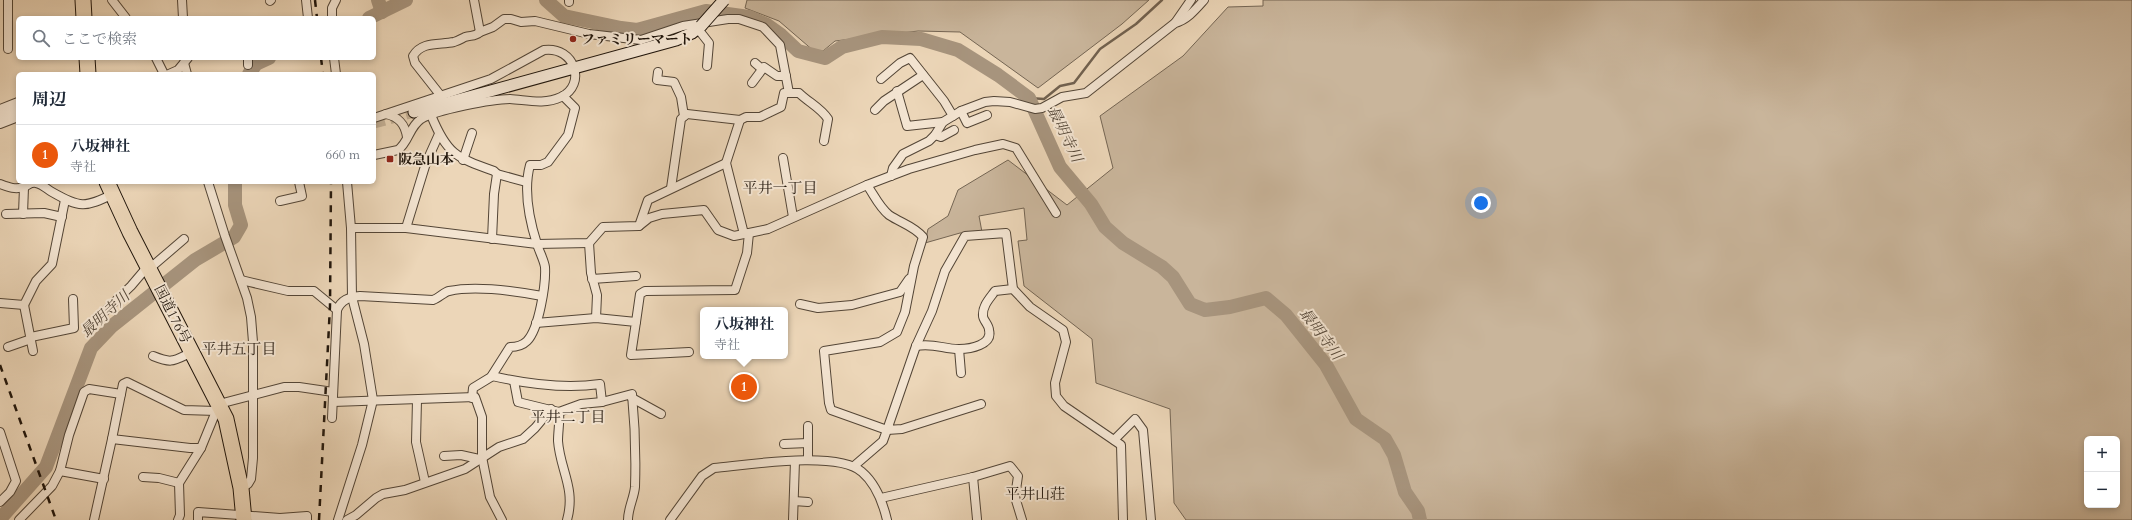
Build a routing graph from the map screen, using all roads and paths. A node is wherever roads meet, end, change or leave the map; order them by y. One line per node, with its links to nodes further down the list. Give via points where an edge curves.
1 (8, 0): 20 (street)
2 (83, 0): 12 (highway)
3 (112, 0): 13 (street)
4 (182, 0): 14 (street)
5 (306, 0): 15 (street)
6 (326, 0): 11 (street)
7 (474, 0): 19 (street)
8 (724, 0): 18 (street, bridge)
9 (1191, 0): 17 (street)
10 (1204, 0): 17 (street, via 1181,22)
11 (334, 4): 16 (street)
12 (84, 16)
13 (124, 16)
14 (183, 16)
15 (308, 16)
16 (332, 16)
17 (1175, 23): 47 (street, via 1086,93 1066,96 1042,108 994,101)
18 (699, 27): 26 (street, via 709,43); 27 (street, via 676,40)
19 (480, 32): 36 (street, via 504,19 511,19 521,22 535,21 589,34 641,40 683,26 739,19 763,27 780,45); 41 (street, via 476,36 455,42 430,44 416,51 413,56 415,63)
20 (8, 49)
21 (87, 60): 29 (highway)
22 (157, 60): 30 (street)
23 (334, 60): 33 (street)
24 (186, 61): 31 (street); 32 (street)
25 (755, 63): 28 (street)
26 (707, 66)
27 (575, 67): 41 (street, via 564,53 544,50 490,79); 42 (street, via 572,84); 48 (street)
28 (762, 69): 36 (street, via 769,68 777,76); 38 (street)
29 (88, 72)
30 (163, 72)
31 (174, 72)
32 (187, 72)
33 (336, 72)
34 (658, 72): 53 (street, via 657,80 674,82 681,97)
35 (923, 75): 37 (street, via 910,58); 39 (street); 54 (street)
36 (786, 76): 40 (street)
37 (881, 79)
38 (752, 83)
39 (897, 91): 46 (street, via 884,100); 58 (street, via 907,126)
40 (790, 93): 57 (street, via 784,93 781,107 760,117 746,117); 65 (street, via 798,93 824,113 828,119)
41 (441, 96): 49 (street)
42 (563, 96): 50 (street, via 543,101 487,101); 72 (street, via 575,108 568,135 548,162 530,166)
43 (16, 103): 44 (street)
44 (0, 109)
45 (16, 110): 52 (street)
46 (876, 110)
47 (961, 111): 51 (street, via 967,123); 54 (street)
48 (414, 112)
49 (386, 114): 55 (street); 64 (street, via 393,115 402,122)
50 (431, 115): 62 (street); 64 (street, via 415,124)
51 (987, 115)
52 (0, 116)
53 (684, 116): 57 (street, via 686,114); 82 (street, via 681,119)
54 (953, 116): 58 (street)
55 (376, 117)
56 (16, 118): 59 (street)
57 (740, 120): 69 (street)
58 (943, 122): 63 (street)
59 (0, 124)
60 (954, 130): 63 (street)
61 (472, 132): 68 (street)
62 (439, 134): 68 (street, via 448,148); 92 (street, via 426,163)
63 (935, 136): 71 (street, via 903,154 893,168)
64 (407, 137): 66 (street, via 398,150)
65 (824, 141)
66 (376, 155)
67 (783, 158): 89 (street)
68 (463, 160): 70 (street)
69 (726, 163): 82 (street); 93 (street)
70 (497, 174): 72 (street); 95 (street)
71 (891, 176): 79 (street); 85 (street, via 1003,144 1016,148)
72 (526, 182): 97 (street)
73 (0, 184): 80 (street, via 12,188)
74 (27, 184): 80 (street)
75 (38, 184): 83 (street)
76 (209, 184): 102 (street)
77 (299, 184): 84 (street, via 302,196)
78 (347, 184): 91 (street)
79 (867, 185): 89 (street); 99 (street, via 884,210 923,237)
80 (24, 186): 87 (street)
81 (110, 188): 83 (street, via 89,206); 98 (highway, 国道176号)
82 (671, 188): 90 (street, via 648,200)
83 (65, 200): 88 (street)
84 (280, 201)
85 (1056, 213)
86 (6, 214): 87 (street)
87 (23, 214): 88 (street, via 44,213)
88 (62, 217): 109 (street, via 52,264 36,281)
89 (793, 218): 93 (street, via 768,229)
90 (639, 226): 93 (street, via 649,218 662,214 704,210 718,230 734,236); 96 (street, via 602,227)
91 (351, 228): 92 (street); 104 (street)
92 (406, 228): 95 (street)
93 (747, 234): 113 (street, via 747,253 735,290 645,291 640,294)
94 (184, 239): 98 (street)
95 (492, 239): 97 (street)
96 (589, 243): 97 (street); 101 (street)
97 (537, 244): 105 (street, via 545,266)
98 (148, 267): 112 (street); 120 (highway, 国道176号)
99 (912, 275): 108 (street, via 900,292 890,295 847,305 818,308); 142 (street, via 905,312 896,332 880,342 824,351 829,403 832,410)
100 (636, 276): 101 (street)
101 (592, 279): 111 (street, via 597,295)
102 (240, 280): 110 (street, via 288,291 314,291); 128 (street, via 251,317)
103 (1013, 289): 116 (street, via 1006,233 965,236 945,271 932,311); 118 (street, via 995,291 985,304 983,316 990,330 988,338 981,345); 145 (street, via 1030,307 1063,330 1066,342 1055,383 1056,396 1064,406)
104 (352, 296): 105 (street, via 433,300 448,291 512,290); 110 (street); 131 (street, via 364,344)
105 (542, 296): 114 (street)
106 (73, 299): 115 (street, via 74,328)
107 (0, 303): 109 (street)
108 (800, 304)
109 (24, 305): 115 (street)
110 (336, 310): 126 (street)
111 (596, 318): 113 (street); 114 (street)
112 (97, 319)
113 (636, 322): 121 (street, via 631,355)
114 (536, 323): 124 (street, via 526,342 510,348 505,353)
115 (31, 338): 117 (street); 119 (street)
116 (916, 346): 118 (street, via 930,344); 142 (street)
117 (8, 347)
118 (959, 349): 123 (street)
119 (33, 351)
120 (192, 352): 122 (street, via 167,362); 136 (highway, 国道176号)
121 (689, 352)
122 (153, 356)
123 (961, 373)
124 (492, 376): 125 (street); 129 (street, via 473,388)
125 (514, 381): 134 (street, via 580,387 600,384); 137 (street, via 518,402)
126 (333, 392): 128 (street, via 284,387); 133 (street)
127 (121, 394): 136 (street, via 123,384 127,382 184,410); 144 (street); 154 (street, via 93,388 84,392)
128 (252, 395): 136 (street); 160 (street, via 251,479)
129 (472, 398): 132 (street); 150 (street, via 475,397 482,417)
130 (632, 398): 134 (street, via 632,394); 139 (street); 175 (street, via 636,447 634,495 629,506)
131 (373, 400): 132 (street); 133 (street); 171 (street, via 362,445)
132 (417, 400): 158 (street, via 416,442)
133 (333, 402): 140 (street)
134 (602, 402): 138 (street, via 581,404)
135 (981, 404): 142 (street, via 902,429)
136 (218, 407): 148 (street); 160 (highway, 国道176号, via 226,419)
137 (550, 409): 138 (street); 150 (street, via 535,428 522,438 499,446)
138 (559, 412): 174 (street, via 558,440 570,488 570,510)
139 (661, 414)
140 (332, 418)
141 (808, 426): 146 (street)
142 (887, 430): 153 (street, via 882,441)
143 (0, 432): 163 (street, via 16,481)
144 (112, 439): 148 (street); 157 (street)
145 (1114, 440): 181 (street, via 1121,445); 182 (street, via 1135,419 1143,430)
146 (808, 443): 147 (street); 151 (street)
147 (784, 444)
148 (201, 448): 159 (street)
149 (444, 456): 150 (street)
150 (480, 458): 158 (street, via 465,469); 173 (street, via 490,496)
151 (808, 460): 152 (street); 153 (street, via 835,460)
152 (795, 461): 162 (street); 176 (street, via 714,468 702,476)
153 (854, 466): 161 (street, via 863,472)
154 (60, 471): 157 (street); 166 (street, via 48,491)
155 (143, 477): 159 (street)
156 (973, 477): 161 (street); 179 (street); 180 (street, via 1010,466 1018,476 1015,497)
157 (104, 479): 167 (street)
158 (425, 482): 172 (street, via 405,490 383,494)
159 (179, 483): 168 (street)
160 (241, 488): 165 (highway, 国道176号)
161 (881, 498): 178 (street)
162 (794, 501): 164 (street); 177 (street)
163 (0, 502)
164 (808, 502)
165 (244, 517): 169 (street, via 198,512); 170 (street, via 307,516)
166 (19, 520)
167 (94, 520)
168 (178, 520)
169 (198, 520)
170 (307, 520)
171 (338, 520)
172 (347, 520)
173 (502, 520)
174 (567, 520)
175 (628, 520)
176 (670, 520)
177 (794, 520)
178 (887, 520)
179 (976, 520)
180 (1022, 520)
181 (1123, 520)
182 (1151, 520)

